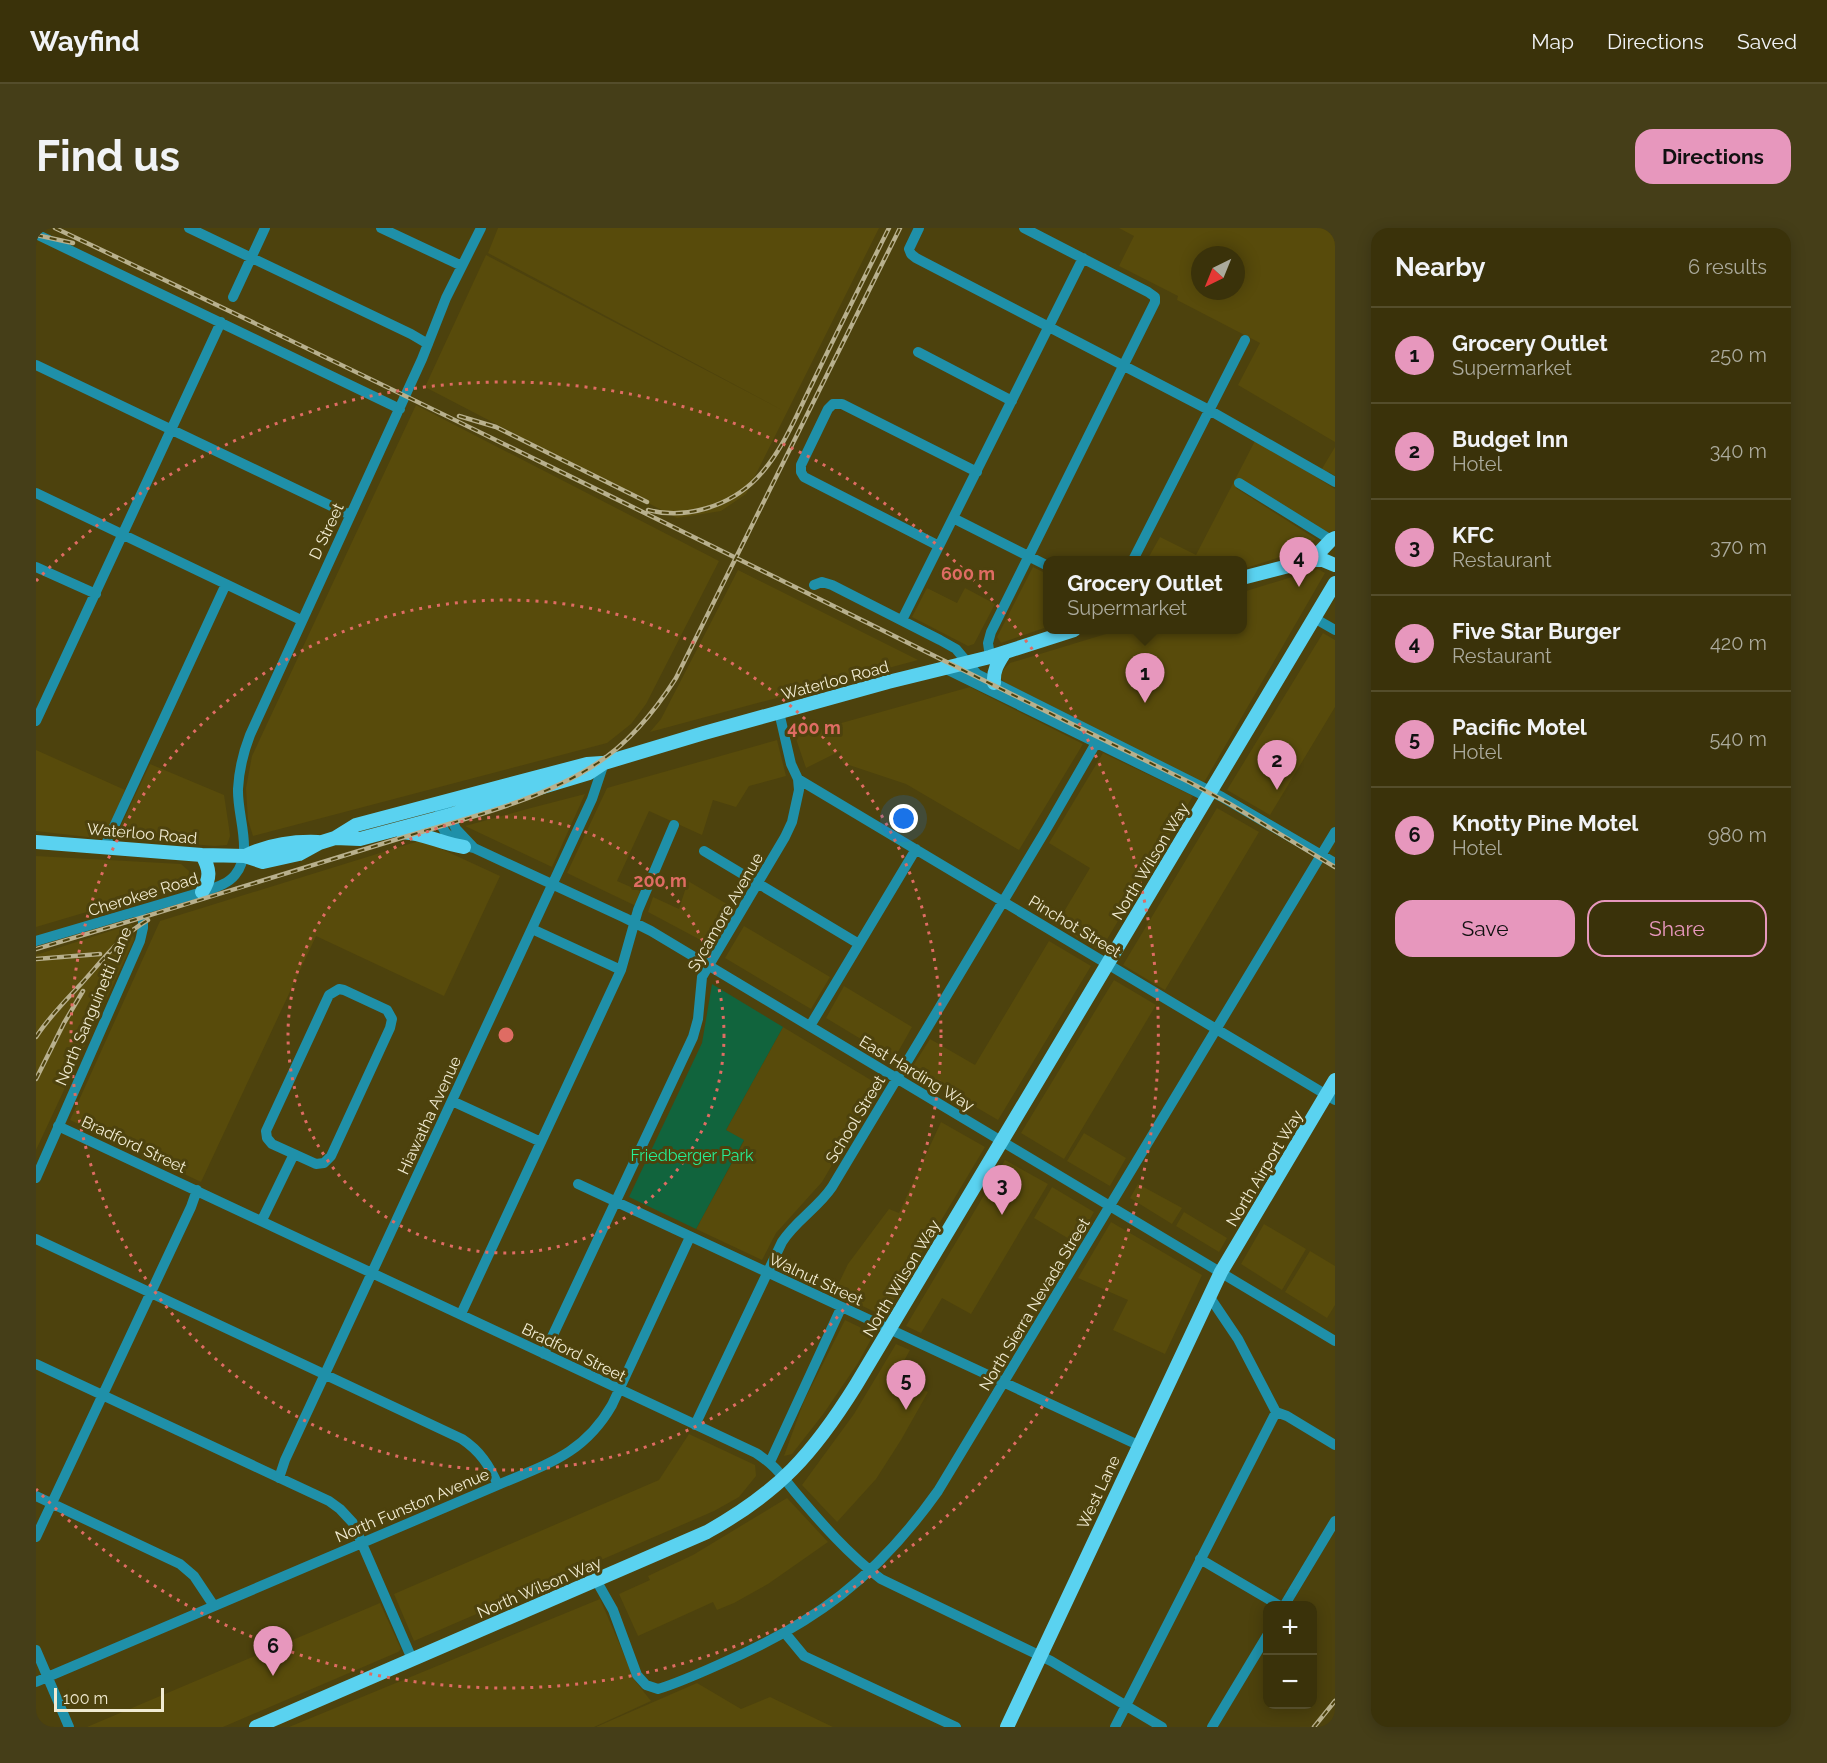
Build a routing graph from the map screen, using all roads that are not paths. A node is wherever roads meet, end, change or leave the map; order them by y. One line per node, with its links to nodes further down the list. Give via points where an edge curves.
1 (189, 228): 8 (street)
2 (265, 228): 8 (street)
3 (381, 228): 10 (street)
4 (481, 228): 10 (street, D Street)
5 (1024, 228): 9 (street)
6 (917, 233): 13 (street, via 909,249 916,258)
7 (36, 234): 12 (street)
8 (252, 258): 11 (street); 15 (street)
9 (1083, 258): 13 (street); 18 (street, via 1155,297)
10 (462, 266): 15 (street, D Street)
11 (233, 297)
12 (221, 322): 20 (street); 22 (street)
13 (1049, 327): 18 (street); 19 (street)
14 (1245, 340): 21 (street)
15 (428, 344): 20 (street, D Street)
16 (918, 352): 19 (street)
17 (36, 364): 22 (street)
18 (1124, 366): 21 (street); 32 (street)
19 (1012, 401): 23 (street)
20 (400, 409): 27 (street, D Street)
21 (1209, 411): 24 (street); 33 (street)
22 (171, 430): 27 (street); 29 (street)
23 (976, 472): 28 (street); 31 (street, via 842,404 833,404 828,409 801,465 804,477)
24 (1335, 482)
25 (1239, 483): 30 (street)
26 (36, 493): 29 (street)
27 (350, 515): 44 (street, D Street)
28 (953, 518): 31 (street); 32 (street)
29 (123, 535): 40 (street); 42 (street)
30 (1333, 539): 34 (main road)
31 (939, 546): 45 (street)
32 (1028, 556): 35 (street); 49 (street, via 991,632)
33 (1136, 556)
34 (1312, 560): 36 (main road); 38 (main road)
35 (1043, 565)
36 (1335, 565)
37 (36, 567): 42 (street)
38 (1247, 577)
39 (1335, 583): 43 (main road, North Wilson Way)
40 (226, 584): 44 (street); 66 (street)
41 (814, 585): 45 (street, via 832,585)
42 (96, 594): 54 (street)
43 (1314, 618): 46 (street); 58 (main road, North Wilson Way)
44 (301, 620): 71 (street, D Street, via 240,766 238,800)
45 (902, 620): 50 (street, via 956,650)
46 (1335, 630)
47 (1061, 634): 48 (main road, Waterloo Road)
48 (1005, 652): 49 (main road, Waterloo Road); 52 (main road, via 995,666)
49 (990, 657): 50 (main road, Waterloo Road)
50 (968, 663): 51 (main road, Waterloo Road); 52 (street, via 977,674)
51 (944, 668): 53 (main road, Waterloo Road); 55 (street)
52 (994, 683): 55 (street)
53 (779, 712): 56 (main road, Waterloo Road); 57 (street, Sycamore Avenue)
54 (36, 719)
55 (1098, 739): 58 (street); 78 (street, School Street)
56 (604, 763): 59 (main road, Waterloo Road, via 587,764); 60 (main road, Waterloo Road, via 589,773); 76 (street, Hiawatha Avenue)
57 (798, 779): 68 (street, Pinchot Street); 75 (street, Sycamore Avenue, via 792,822)
58 (1209, 794): 72 (street); 84 (main road, North Wilson Way)
59 (442, 802): 60 (street); 64 (main road, Waterloo Road, via 356,825)
60 (445, 816): 62 (main road, Waterloo Road); 67 (street, East Harding Way, via 441,825 450,837)
61 (674, 825): 80 (street)
62 (388, 831): 64 (main road, Waterloo Road, via 360,839); 67 (main road, via 418,833)
63 (1335, 832): 72 (street, North Sierra Nevada Street)
64 (335, 838): 71 (main road, Waterloo Road, via 299,854 263,862)
65 (36, 842): 66 (main road, Waterloo Road)
66 (105, 846): 70 (main road, Waterloo Road)
67 (469, 848): 76 (street, East Harding Way)
68 (916, 849): 78 (street, Pinchot Street); 83 (street)
69 (704, 851): 75 (street)
70 (202, 855): 71 (main road, Waterloo Road); 77 (main road, via 209,876)
71 (245, 856): 77 (street, Cherokee Road, via 235,876)
72 (1320, 857): 73 (street); 74 (street); 88 (street, North Sierra Nevada Street)
73 (1335, 863)
74 (1335, 870)
75 (758, 883): 83 (street); 85 (street, Sycamore Avenue)
76 (553, 884): 80 (street, East Harding Way); 81 (street, Hiawatha Avenue)
77 (202, 892): 79 (street, Cherokee Road)
78 (1003, 901): 84 (street, Pinchot Street); 89 (street, School Street)
79 (143, 910): 82 (street, Cherokee Road); 93 (street, North Sanguinetti Lane, via 140,941)
80 (635, 923): 85 (street, East Harding Way); 86 (street)
81 (532, 929): 86 (street); 92 (street, Hiawatha Avenue)
82 (36, 941)
83 (860, 944): 87 (street)
84 (1108, 964): 88 (street, Pinchot Street); 94 (main road, North Wilson Way)
85 (709, 965): 87 (street, East Harding Way); 100 (street, Sycamore Avenue, via 701,980 693,1037)
86 (621, 970): 95 (street)
87 (810, 1026): 89 (street, East Harding Way)
88 (1217, 1029): 91 (street, Pinchot Street); 101 (street, North Sierra Nevada Street)
89 (897, 1078): 94 (street, East Harding Way); 105 (street, School Street, via 827,1194 787,1235)
90 (1335, 1080): 91 (main road, North Airport Way)
91 (1331, 1097): 106 (main road, North Airport Way)
92 (452, 1101): 95 (street); 107 (street, Hiawatha Avenue)
93 (58, 1126): 97 (street, North Sanguinetti Lane); 99 (street, Bradford Street)
94 (1002, 1141): 101 (street, East Harding Way); 112 (main road, North Wilson Way)
95 (541, 1142): 111 (street)
96 (294, 1154): 96 (street, via 316,1164 328,1160 390,1028 389,1013 339,989 328,994 268,1124 269,1141); 102 (street)
97 (36, 1178)
98 (578, 1184): 100 (street, Walnut Street)
99 (197, 1190): 102 (street, Bradford Street); 108 (street)
100 (616, 1202): 103 (street, Walnut Street); 114 (street, Sycamore Avenue)
101 (1111, 1206): 106 (street, East Harding Way); 117 (street, North Sierra Nevada Street)
102 (262, 1220): 107 (street, Bradford Street)
103 (690, 1236): 105 (street, Walnut Street); 118 (street, North Funston Avenue)
104 (36, 1239): 108 (street)
105 (767, 1272): 110 (street, Walnut Street); 121 (street, School Street)
106 (1221, 1272): 109 (main road, West Lane); 113 (street, East Harding Way)
107 (372, 1273): 111 (street, Bradford Street); 116 (street, Hiawatha Avenue)
108 (151, 1293): 116 (street); 119 (street)
109 (1209, 1296): 120 (street, via 1238,1340); 122 (main road, West Lane)
110 (842, 1308): 112 (street, Walnut Street); 124 (street)
111 (461, 1314): 114 (street, Bradford Street)
112 (889, 1330): 117 (street, Walnut Street); 126 (main road, North Wilson Way, via 829,1427)
113 (1333, 1336)
114 (544, 1354): 118 (street, Bradford Street)
115 (36, 1364): 119 (street)
116 (325, 1375): 125 (street, Hiawatha Avenue); 127 (street, via 462,1439 485,1459)
117 (1003, 1384): 122 (street, Walnut Street); 134 (street, North Sierra Nevada Street, via 921,1515)
118 (620, 1390): 121 (street, Bradford Street); 127 (street, North Funston Avenue, via 603,1421 588,1438 556,1460)
119 (103, 1395): 125 (street); 129 (street)
120 (1276, 1412): 123 (street); 133 (street)
121 (694, 1425): 124 (street, Bradford Street)
122 (1138, 1445): 142 (main road, West Lane)
123 (1335, 1445)
124 (770, 1462): 126 (street, Bradford Street)
125 (279, 1478): 132 (street, via 340,1509 353,1523)
126 (784, 1478): 134 (street, Bradford Street); 135 (main road, North Wilson Way, via 744,1510 707,1532)
127 (498, 1485): 132 (street, North Funston Avenue)
128 (36, 1496): 129 (street)
129 (52, 1503): 131 (street); 138 (street, via 180,1564 194,1576)
130 (1335, 1521): 137 (street)
131 (36, 1537)
132 (362, 1543): 138 (street, North Funston Avenue); 143 (street)
133 (1200, 1559): 136 (street); 146 (street)
134 (870, 1571): 139 (street, North Sierra Nevada Street); 142 (street, Bradford Street)
135 (596, 1580): 139 (street, North Sierra Nevada Street, via 613,1610 637,1675 646,1685 658,1689); 143 (main road, North Wilson Way)
136 (1275, 1601)
137 (1285, 1601)
138 (214, 1606): 144 (street, North Funston Avenue)
139 (785, 1633): 149 (street, via 804,1656)
140 (1263, 1642): 153 (street)
141 (36, 1650): 144 (street)
142 (1040, 1656): 146 (street, Bradford Street); 150 (main road, West Lane)
143 (412, 1659): 148 (main road, North Wilson Way)
144 (48, 1677): 145 (street, North Funston Avenue); 147 (street)
145 (36, 1682)
146 (1126, 1706): 151 (street); 152 (street, Bradford Street)
147 (69, 1727)
148 (256, 1727)
149 (956, 1727)
150 (1007, 1727)
151 (1115, 1727)
152 (1162, 1727)
153 (1212, 1727)

